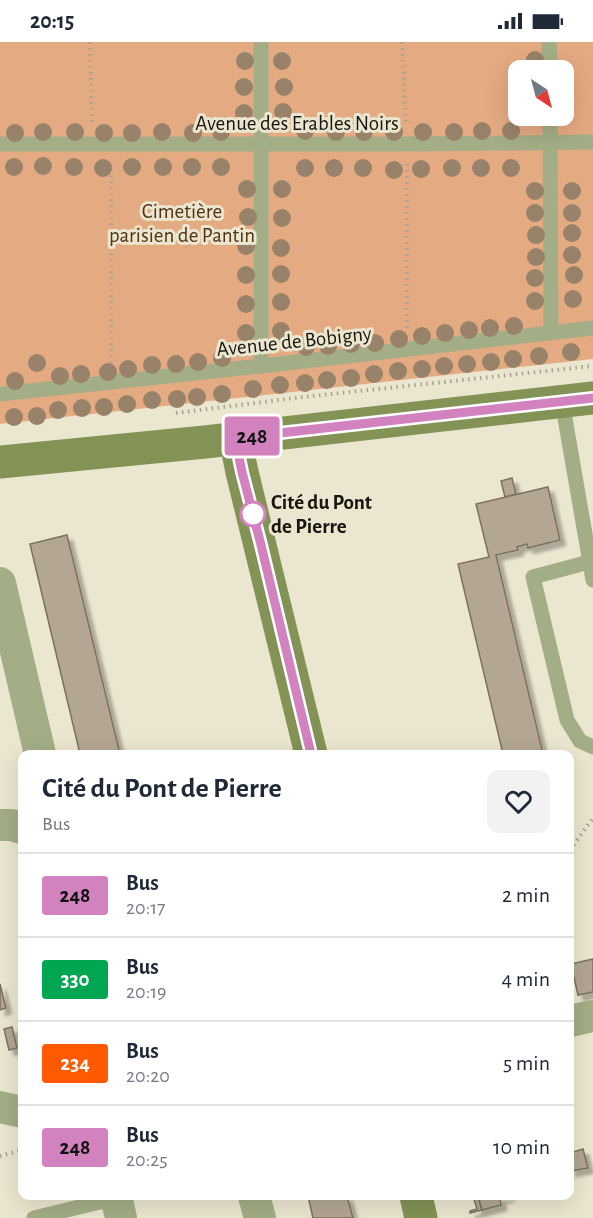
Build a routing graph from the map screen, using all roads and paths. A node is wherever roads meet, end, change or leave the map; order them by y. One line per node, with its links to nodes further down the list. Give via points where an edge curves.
1 (90, 42): 8 (path)
2 (261, 42): 10 (lane)
3 (402, 42): 13 (path)
4 (549, 42): 5 (lane)
5 (550, 60)
6 (550, 126): 11 (lane)
7 (593, 142): 11 (lane, Avenue des Erables Noirs)
8 (92, 143): 9 (lane, Avenue des Erables Noirs); 12 (lane, Avenue des Erables Noirs)
9 (111, 143): 10 (lane, Avenue des Erables Noirs); 19 (path)
10 (260, 143): 13 (lane, Avenue des Erables Noirs); 17 (lane)
11 (551, 143): 13 (lane, Avenue des Erables Noirs); 15 (lane)
12 (0, 144)
13 (406, 144): 16 (path)
14 (593, 328): 15 (lane, Avenue de Bobigny)
15 (551, 333): 16 (lane, Avenue de Bobigny)
16 (408, 350): 17 (lane, Avenue de Bobigny)
17 (261, 366): 19 (lane, Avenue de Bobigny)
18 (593, 366): 22 (path)
19 (111, 382): 20 (lane, Avenue de Bobigny)
20 (0, 394)
21 (577, 400): 23 (main road); 25 (lane)
22 (168, 414)
23 (235, 438): 24 (main road); 31 (main road)
24 (0, 462)
25 (590, 562): 26 (lane); 29 (lane, via 532,577 567,720 580,741)
26 (593, 580)
27 (1, 590): 28 (street)
28 (6, 631): 30 (street)
29 (593, 747)
30 (39, 750)
31 (310, 750)
32 (593, 818): 35 (path)
33 (0, 825): 34 (street)
34 (18, 827)
35 (574, 844)
36 (593, 1016): 37 (street)
37 (574, 1020)
38 (0, 1107): 39 (street)
39 (18, 1111)
40 (18, 1151): 41 (path)
41 (0, 1156)
42 (255, 1200): 46 (street)
43 (417, 1200): 47 (main road)
44 (118, 1204): 45 (lane)
45 (34, 1218)
46 (260, 1218)
47 (421, 1218)

